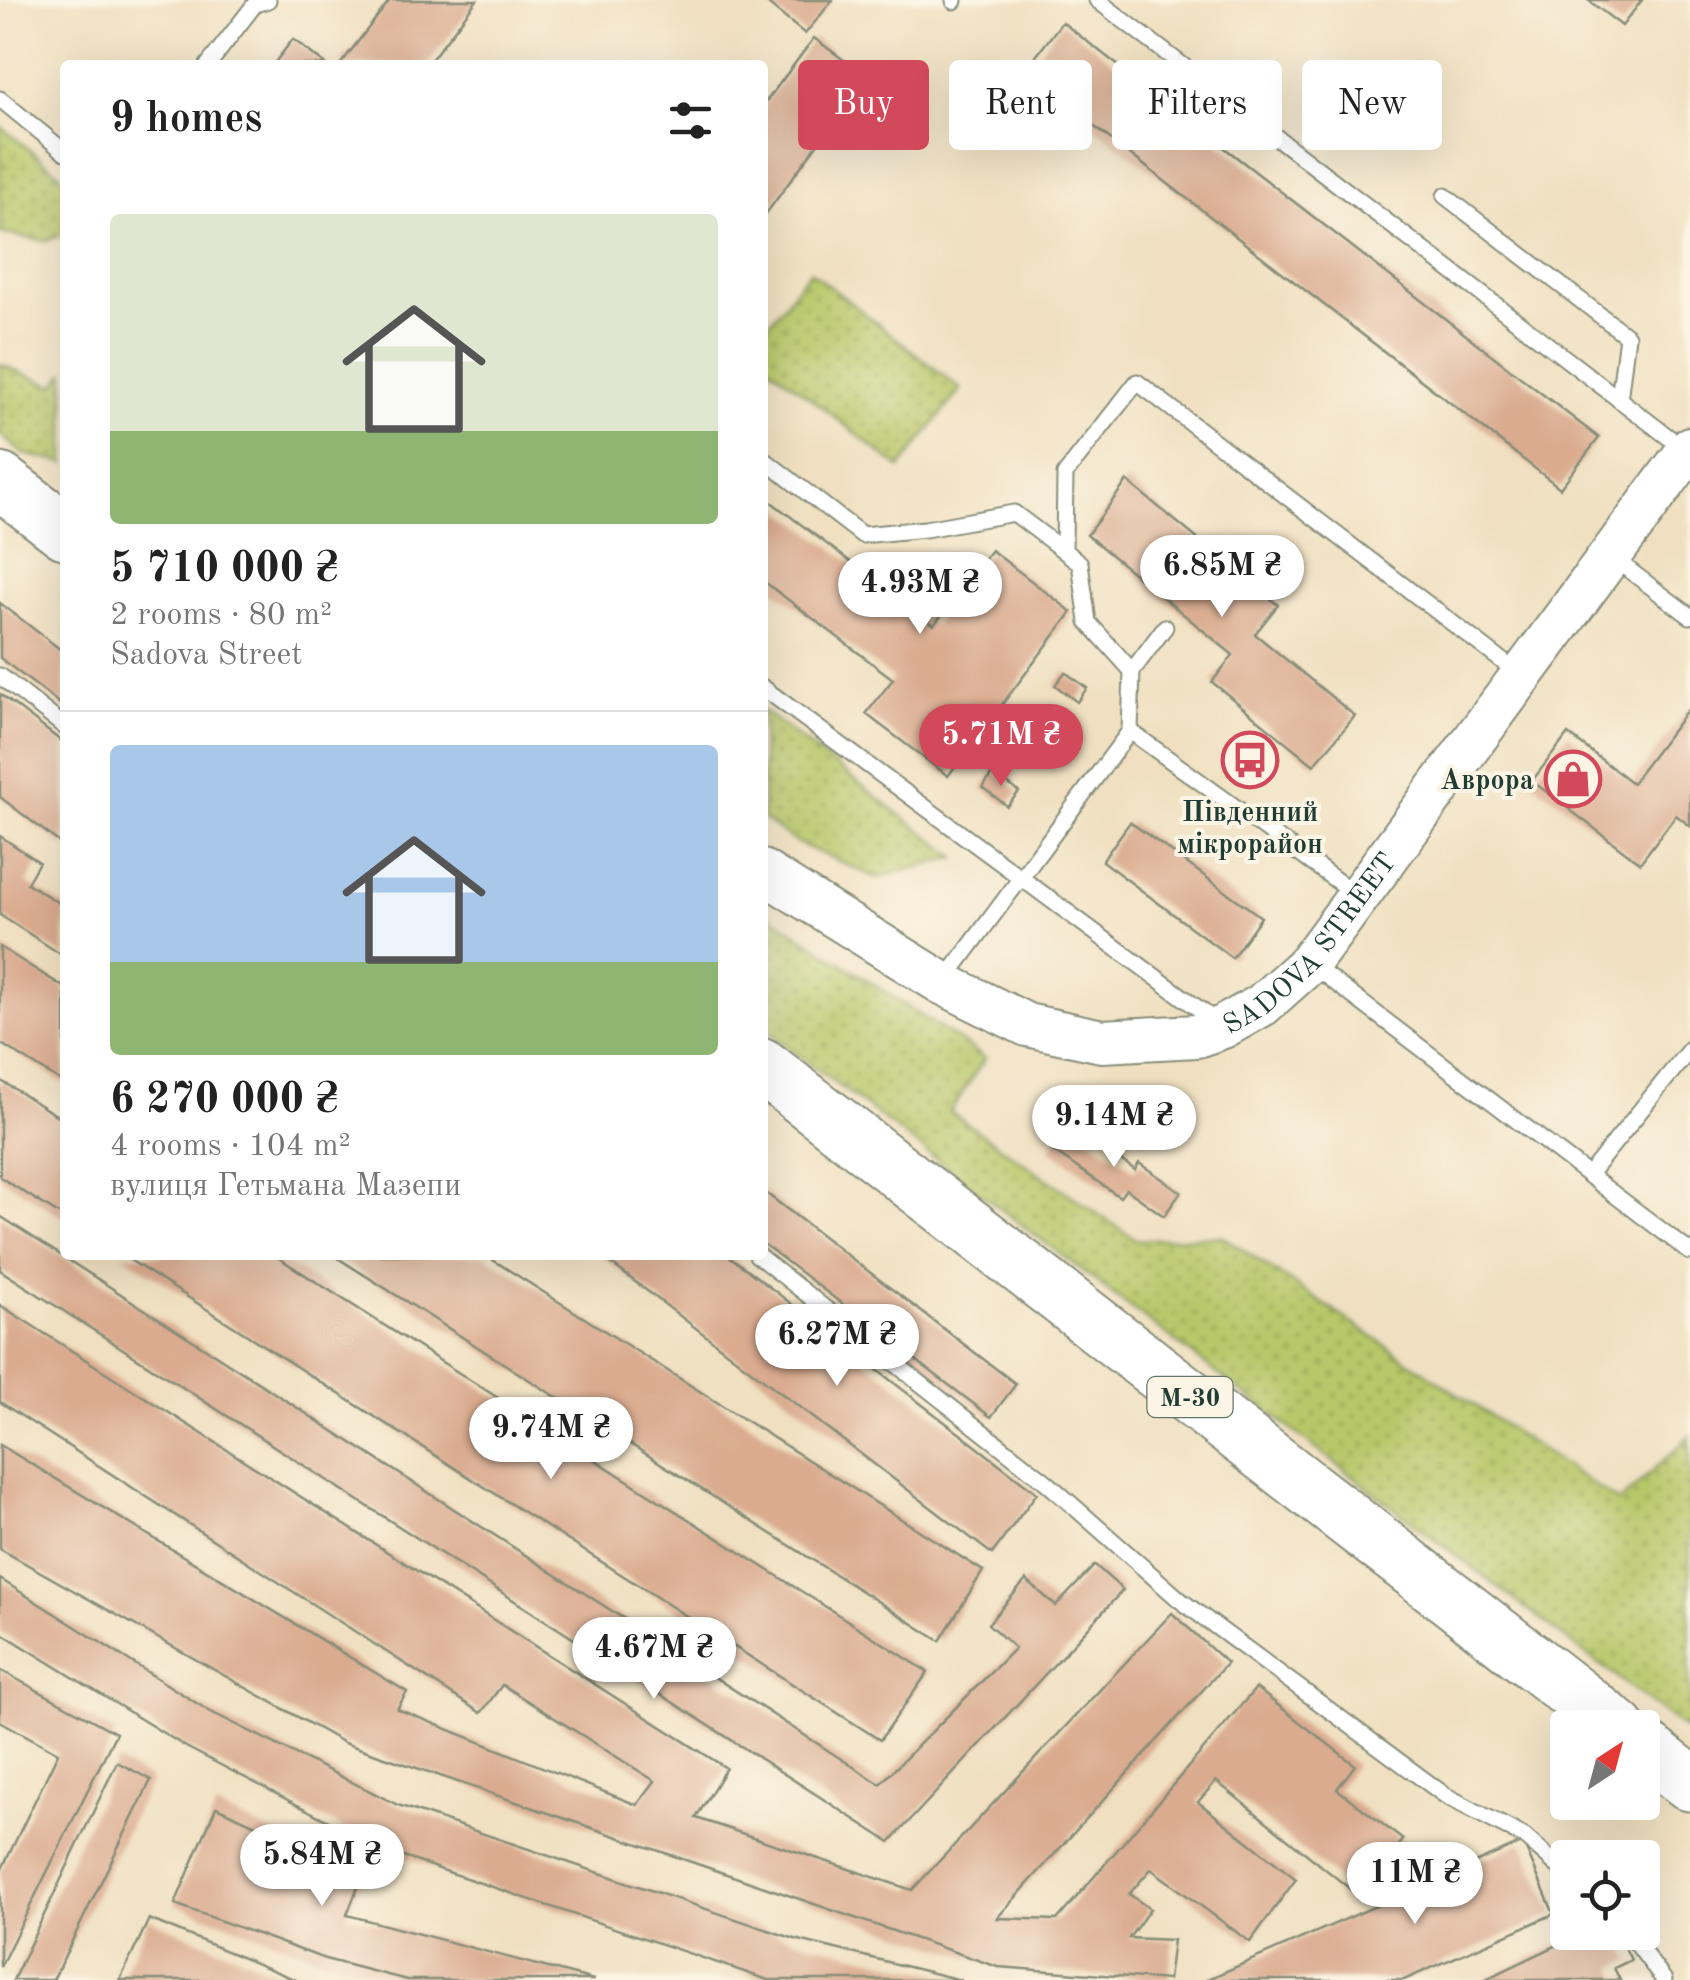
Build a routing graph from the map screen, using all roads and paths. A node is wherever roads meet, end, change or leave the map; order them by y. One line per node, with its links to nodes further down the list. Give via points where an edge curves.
1 (268, 0): 3 (lane, via 254,4)
2 (1097, 0): 7 (lane)
3 (212, 60)
4 (0, 99): 5 (lane)
5 (60, 148)
6 (1445, 196): 7 (lane, via 1627,336)
7 (1619, 400): 8 (lane)
8 (1689, 450): 13 (street, SADOVA STREET)
9 (768, 463): 12 (lane, via 862,535 1014,513)
10 (0, 481): 11 (highway)
11 (60, 527)
12 (1064, 551): 16 (lane, via 1080,563 1088,622); 18 (lane, via 1065,474 1137,382)
13 (1611, 556): 14 (lane); 18 (street, SADOVA STREET)
14 (1690, 616)
15 (1166, 627): 16 (lane)
16 (1132, 671): 21 (lane)
17 (0, 676): 20 (lane)
18 (1522, 676): 24 (street, SADOVA STREET)
19 (768, 691): 23 (lane)
20 (60, 723)
21 (1130, 732): 23 (lane); 24 (lane)
22 (768, 875): 26 (street, SADOVA STREET)
23 (1020, 880): 26 (lane); 27 (lane)
24 (1359, 897): 25 (street, SADOVA STREET)
25 (1309, 963): 27 (street, SADOVA STREET, via 1262,1005); 30 (lane)
26 (942, 983): 27 (street, SADOVA STREET, via 1027,1025 1102,1041 1197,1036)
27 (1223, 1027)
28 (1690, 1048): 30 (lane)
29 (768, 1071): 33 (highway, М-30)
30 (1590, 1174): 31 (lane)
31 (1690, 1252)
32 (763, 1260): 36 (lane, via 1045,1481 1180,1600 1446,1796 1524,1837)
33 (1595, 1710)
34 (1660, 1760): 35 (highway)
35 (1690, 1783)
36 (1550, 1859)
37 (1642, 1950): 38 (lane)
38 (1664, 1980)

